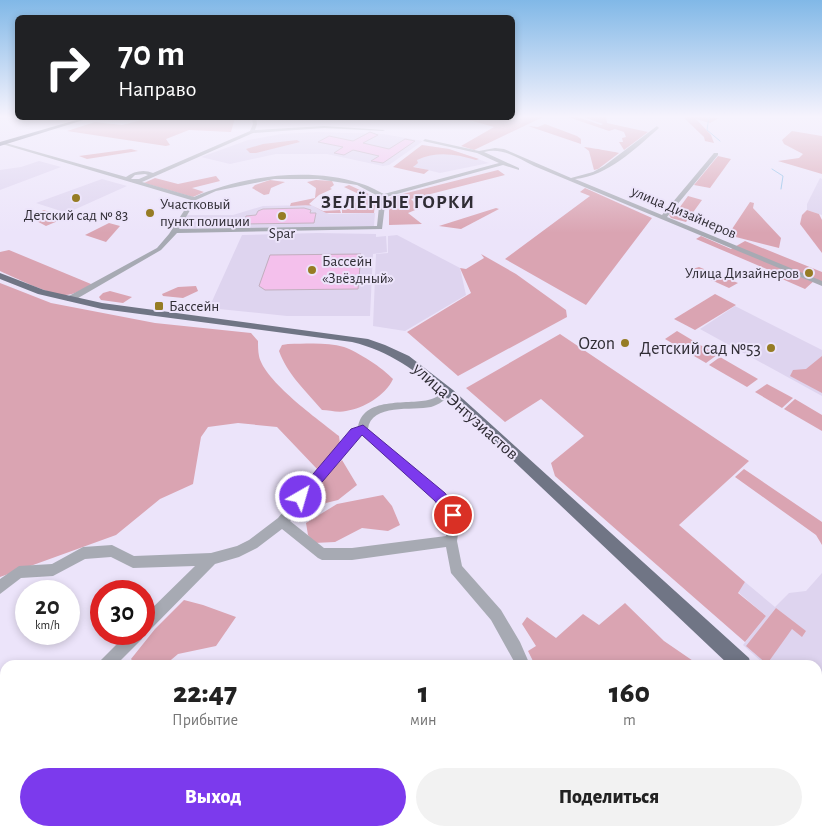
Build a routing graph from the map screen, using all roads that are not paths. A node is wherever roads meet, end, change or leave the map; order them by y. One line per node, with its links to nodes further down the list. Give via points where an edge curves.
1 (44, 155): 11 (street)
2 (199, 155): 8 (street)
3 (486, 155): 7 (street)
4 (517, 155): 13 (street, улица Дизайнеров)
5 (620, 155): 14 (street)
6 (715, 155): 19 (street)
7 (503, 163): 9 (street); 17 (street)
8 (167, 169): 10 (street); 12 (street)
9 (517, 169)
10 (141, 172): 11 (street); 12 (street, via 150,174); 15 (street, via 128,176)
11 (113, 175): 15 (street)
12 (149, 177): 15 (street)
13 (566, 177): 14 (street); 16 (street, улица Дизайнеров)
14 (591, 177): 16 (street, via 586,182)
15 (137, 181): 18 (street)
16 (588, 186): 19 (street, улица Дизайнеров)
17 (383, 196): 18 (street, via 348,182 296,176 238,183); 20 (street, via 380,228)
18 (194, 199): 20 (street)
19 (663, 218): 22 (street, улица Дизайнеров)
20 (174, 231): 23 (street, via 158,249)
21 (0, 276): 23 (main road, улица Энтузиастов)
22 (822, 284)
23 (70, 299): 24 (main road, улица Энтузиастов, via 364,342 404,356)
24 (449, 393): 25 (street, via 431,404 398,404 367,416); 34 (main road, улица Энтузиастов)
25 (363, 430): 26 (street, via 355,433); 27 (street, via 449,508 454,522)
26 (282, 522): 27 (street, via 322,554 352,554); 28 (street, via 253,544)
27 (451, 541): 33 (street, via 456,569 496,615)
28 (211, 559): 29 (street, via 133,562 112,551 83,553 53,570 19,572); 30 (street)
29 (0, 587)
30 (155, 615)
31 (125, 645): 32 (street)
32 (111, 660)
33 (520, 660)
34 (737, 660)

